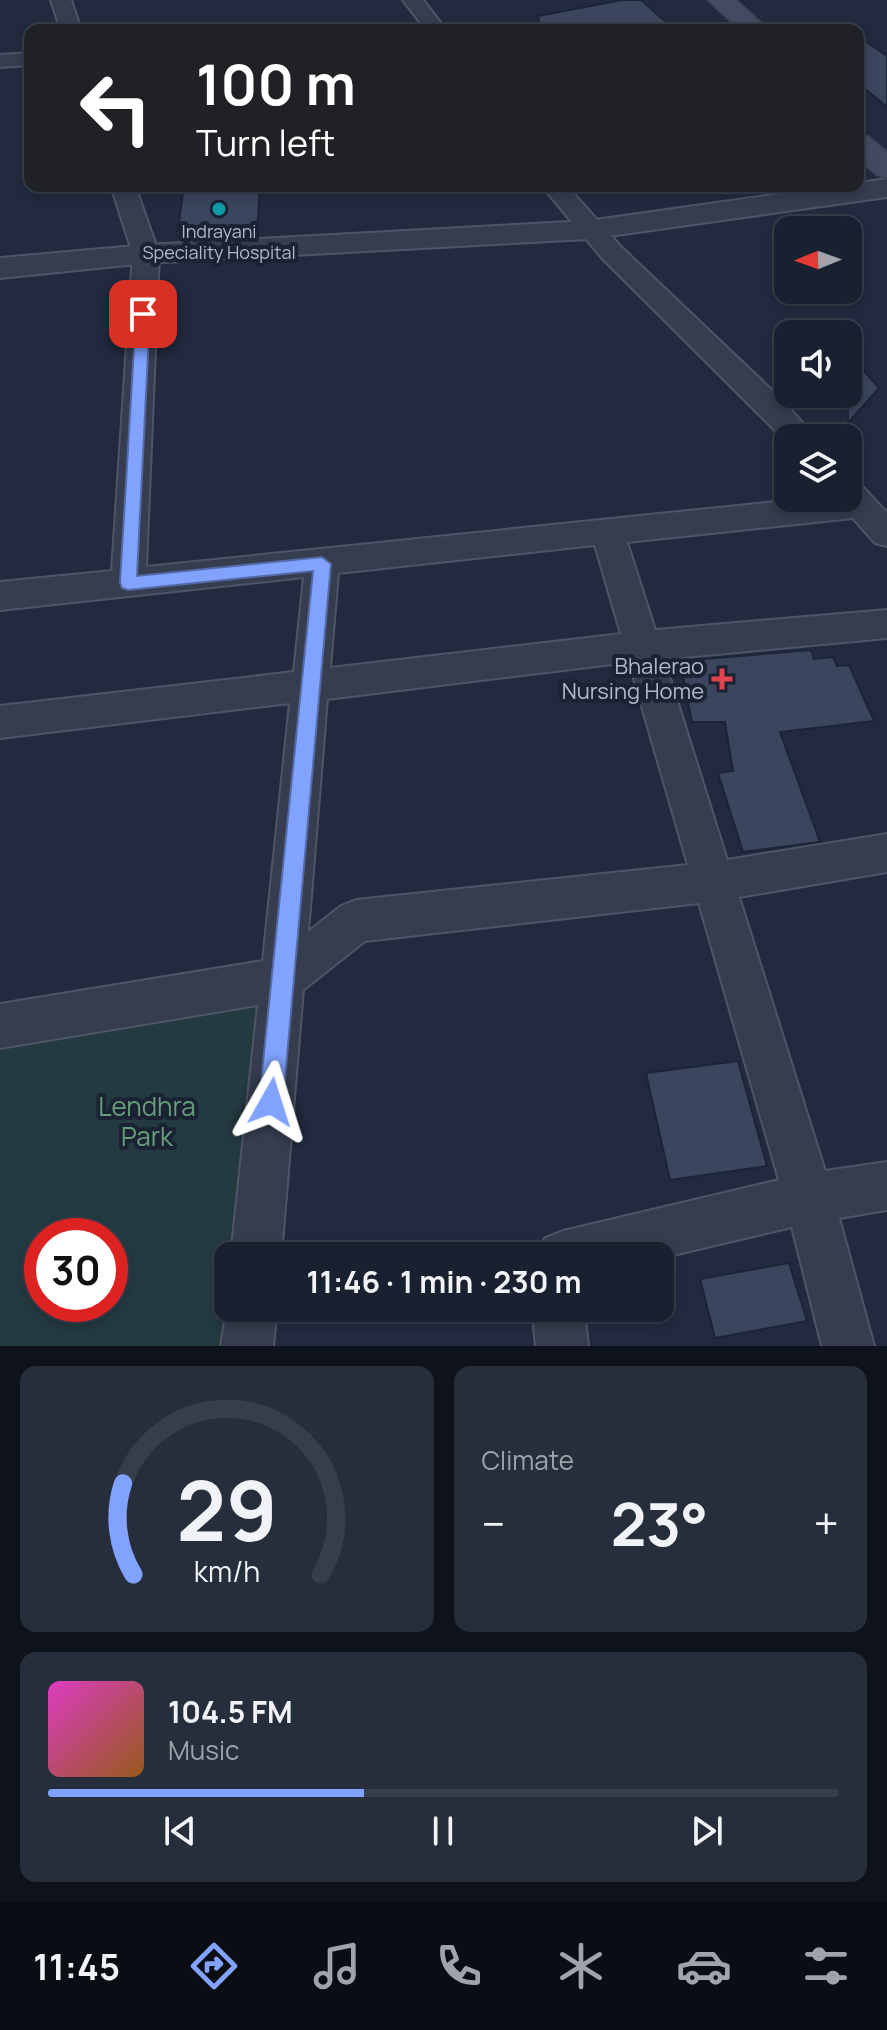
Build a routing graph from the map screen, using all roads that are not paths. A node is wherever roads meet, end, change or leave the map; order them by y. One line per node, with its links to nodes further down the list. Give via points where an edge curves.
1 (61, 0): 5 (street)
2 (413, 0): 6 (street)
3 (695, 0): 7 (main road)
4 (721, 0): 8 (main road)
5 (69, 24)
6 (431, 24)
7 (722, 24)
8 (749, 24)
9 (24, 59): 10 (street)
10 (0, 61)
11 (864, 123): 12 (main road)
12 (887, 143)
13 (864, 148): 14 (main road)
14 (887, 168)
15 (887, 188): 16 (street)
16 (864, 191)
17 (125, 192): 21 (street)
18 (559, 192): 20 (street)
19 (859, 192): 20 (street)
20 (588, 230): 21 (street); 23 (street)
21 (146, 254): 22 (street); 29 (street)
22 (0, 268)
23 (788, 424)
24 (862, 507): 27 (street)
25 (774, 509): 26 (street)
26 (608, 533): 28 (street); 32 (street)
27 (887, 534)
28 (322, 564): 29 (street); 33 (street)
29 (128, 583): 30 (street)
30 (0, 596)
31 (887, 624): 32 (street)
32 (642, 646): 33 (street); 36 (street)
33 (310, 688): 34 (street); 37 (street)
34 (0, 722)
35 (887, 853): 36 (street)
36 (713, 882): 37 (street, via 356,921); 40 (street)
37 (283, 979): 38 (street); 41 (street)
38 (0, 1026)
39 (887, 1186): 40 (street)
40 (809, 1198): 42 (street); 47 (street)
41 (257, 1242)
42 (622, 1242)
43 (250, 1322): 45 (street)
44 (559, 1322): 46 (street)
45 (247, 1346)
46 (562, 1346)
47 (848, 1346)

